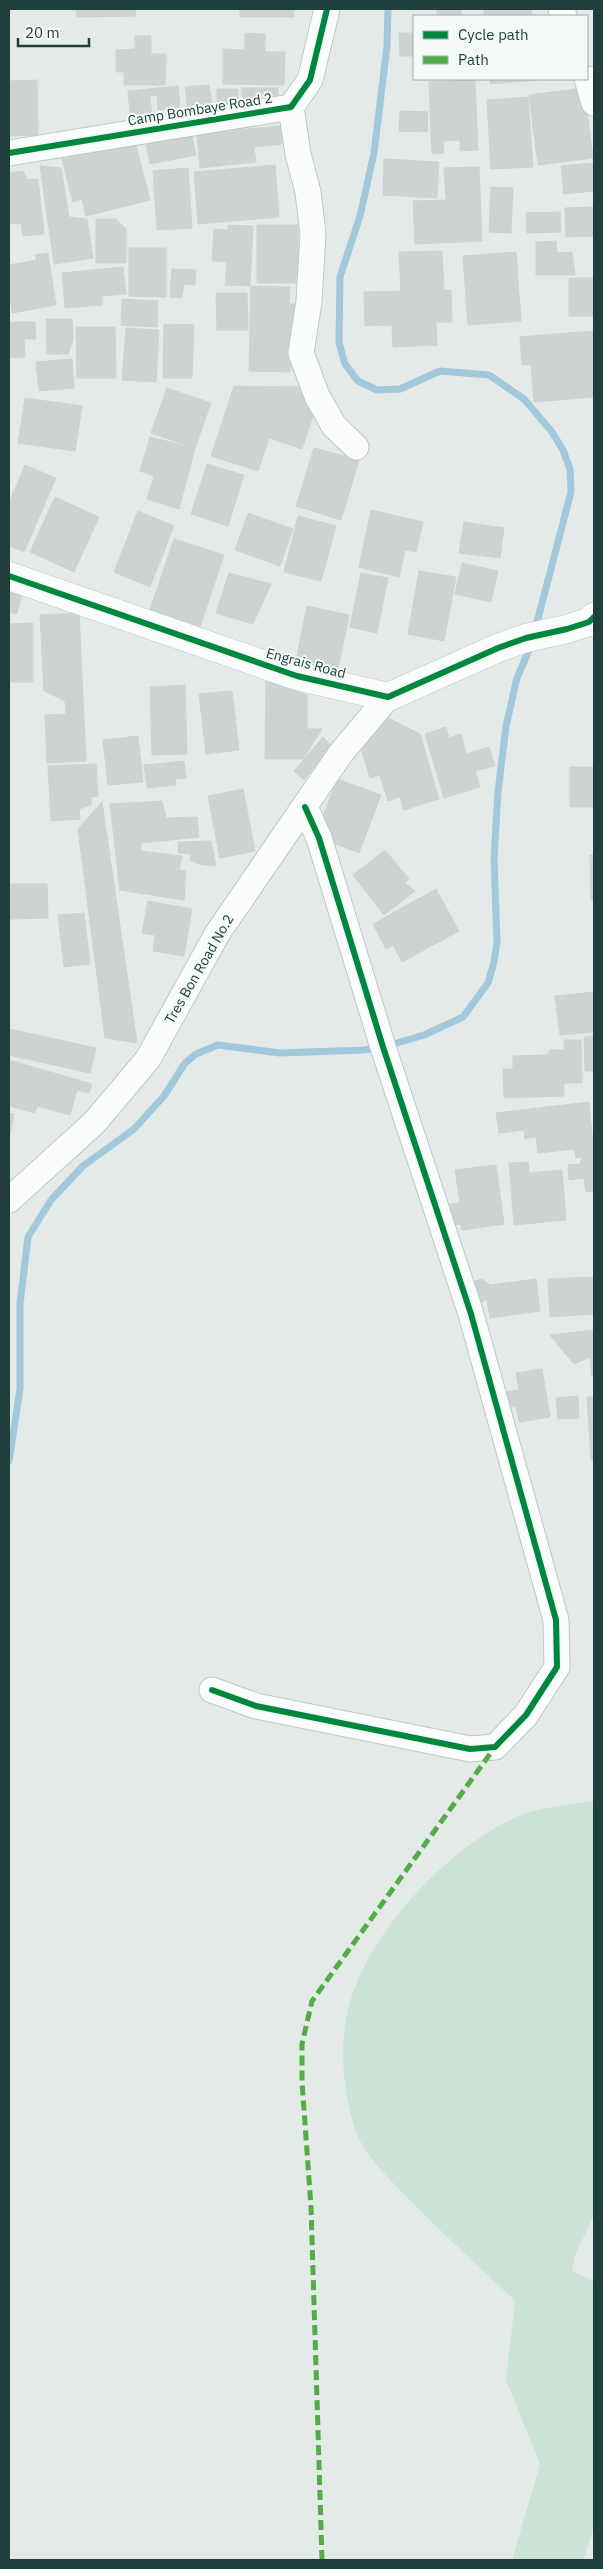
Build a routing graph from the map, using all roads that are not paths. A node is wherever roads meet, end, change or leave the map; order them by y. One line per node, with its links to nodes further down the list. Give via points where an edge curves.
1 (328, 9): 4 (street, Camp Bombaye Road 2, via 310,80)
2 (587, 80): 3 (street)
3 (594, 103)
4 (290, 107): 5 (street, Camp Bombaye Road 2); 6 (street, via 308,192 313,234 309,301 301,353 317,396 334,426)
5 (9, 154)
6 (356, 447)
7 (9, 576): 9 (street, Engrais Road, via 297,676)
8 (586, 623): 9 (street, via 526,638)
9 (388, 697): 10 (street, Tres Bon Road No.2, via 341,753)
10 (305, 807): 11 (street, Tres Bon Road No.2, via 216,934 148,1060 94,1123); 12 (street, via 319,838 471,1314 556,1620 557,1667 526,1715 495,1747 470,1749 256,1706)
11 (9, 1200)
12 (212, 1690)

